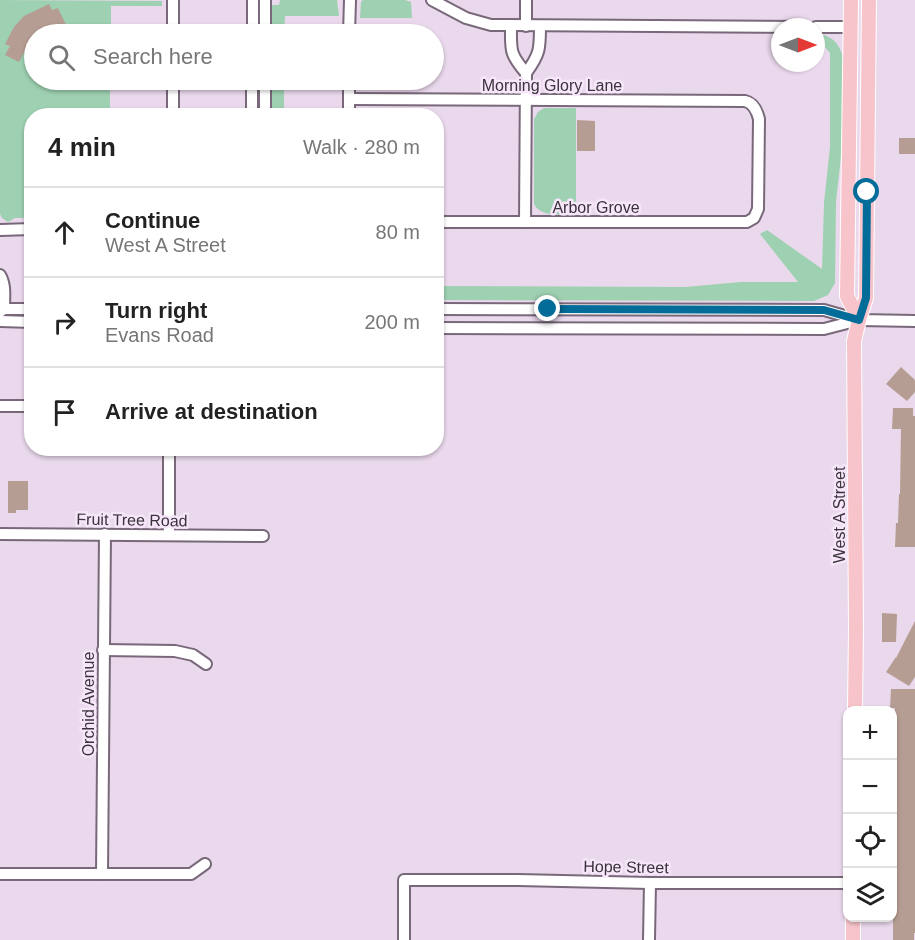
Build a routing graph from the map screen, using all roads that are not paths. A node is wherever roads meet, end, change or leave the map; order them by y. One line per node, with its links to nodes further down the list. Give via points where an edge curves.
1 (173, 0): 9 (street)
2 (253, 0): 10 (street)
3 (265, 0): 11 (street)
4 (350, 0): 12 (street)
5 (432, 0): 13 (street, via 480,23)
6 (526, 0): 14 (street)
7 (851, 0): 18 (main road)
8 (868, 0): 40 (main road, West A Street, via 866,298)
9 (173, 24)
10 (253, 24)
11 (265, 24)
12 (349, 24)
13 (511, 26): 14 (street); 19 (street, via 512,51)
14 (526, 26): 15 (street)
15 (540, 26): 16 (street); 19 (street, via 539,51)
16 (771, 27)
17 (825, 27): 18 (street)
18 (851, 27): 40 (main road, via 848,296)
19 (526, 73): 25 (street)
20 (173, 90): 26 (street)
21 (252, 90): 27 (street)
22 (265, 90): 28 (street)
23 (349, 90): 24 (street)
24 (349, 99): 25 (street, Morning Glory Lane); 29 (street)
25 (526, 100): 30 (street, Morning Glory Lane, via 748,101 759,119 758,209); 32 (street)
26 (172, 108)
27 (252, 108)
28 (265, 108)
29 (349, 108)
30 (754, 218): 32 (street, Arbor Grove, via 741,223)
31 (444, 222): 32 (street, Arbor Grove)
32 (525, 222)
33 (24, 229): 34 (street)
34 (0, 230)
35 (0, 275): 39 (street, via 5,287)
36 (24, 309): 39 (street)
37 (444, 309): 38 (street)
38 (548, 309): 40 (street, via 824,310); 45 (street)
39 (2, 310)
40 (859, 320): 42 (street); 45 (street, via 824,329); 55 (main road, West A Street, via 854,341)
41 (0, 321): 43 (street)
42 (915, 321)
43 (24, 322)
44 (444, 328): 45 (street)
45 (548, 328)
46 (0, 406): 47 (street)
47 (24, 406)
48 (169, 456): 51 (street)
49 (0, 534): 50 (street, Fruit Tree Road)
50 (105, 534): 51 (street, Fruit Tree Road); 53 (street, Orchid Avenue)
51 (168, 535): 52 (street, Fruit Tree Road)
52 (263, 536)
53 (103, 650): 54 (street, via 175,651 193,654); 58 (street, Orchid Avenue)
54 (206, 664)
55 (855, 706)
56 (205, 864): 58 (street, via 191,874)
57 (0, 874): 58 (street)
58 (102, 874)
59 (650, 883): 60 (street, Hope Street); 62 (street, Hope Street, via 405,880); 63 (street)
60 (843, 883)
61 (853, 922): 64 (main road)
62 (404, 940)
63 (649, 940)
64 (853, 940)

